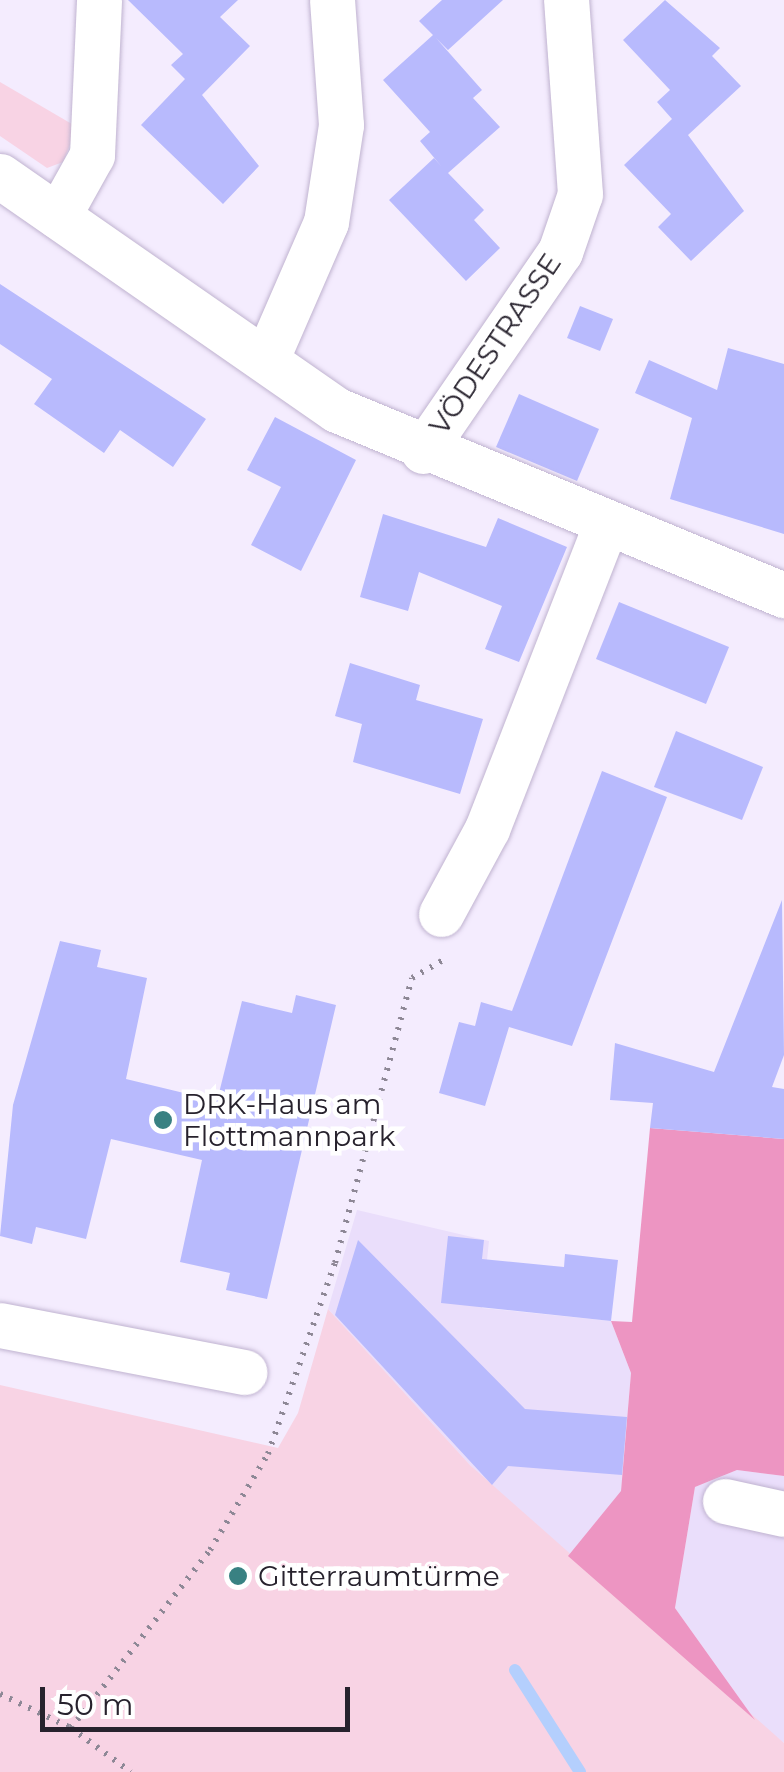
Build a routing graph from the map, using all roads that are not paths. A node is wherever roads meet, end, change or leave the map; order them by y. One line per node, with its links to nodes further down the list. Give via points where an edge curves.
1 (99, 0): 5 (street, via 92,155)
2 (332, 0): 6 (street, via 342,125 326,222)
3 (566, 0): 7 (street, VÖDESTRASSE, via 580,194 560,252)
4 (0, 176): 5 (street, VÖDESTRASSE)
5 (58, 216): 6 (street, VÖDESTRASSE)
6 (266, 360): 7 (street, VÖDESTRASSE)
7 (423, 452): 8 (street, VÖDESTRASSE)
8 (605, 527): 9 (street, VÖDESTRASSE); 10 (street, via 487,829)
9 (784, 595)
10 (442, 914)
11 (0, 1324): 12 (street)
12 (246, 1372)
13 (725, 1500): 14 (street)
14 (784, 1514)

